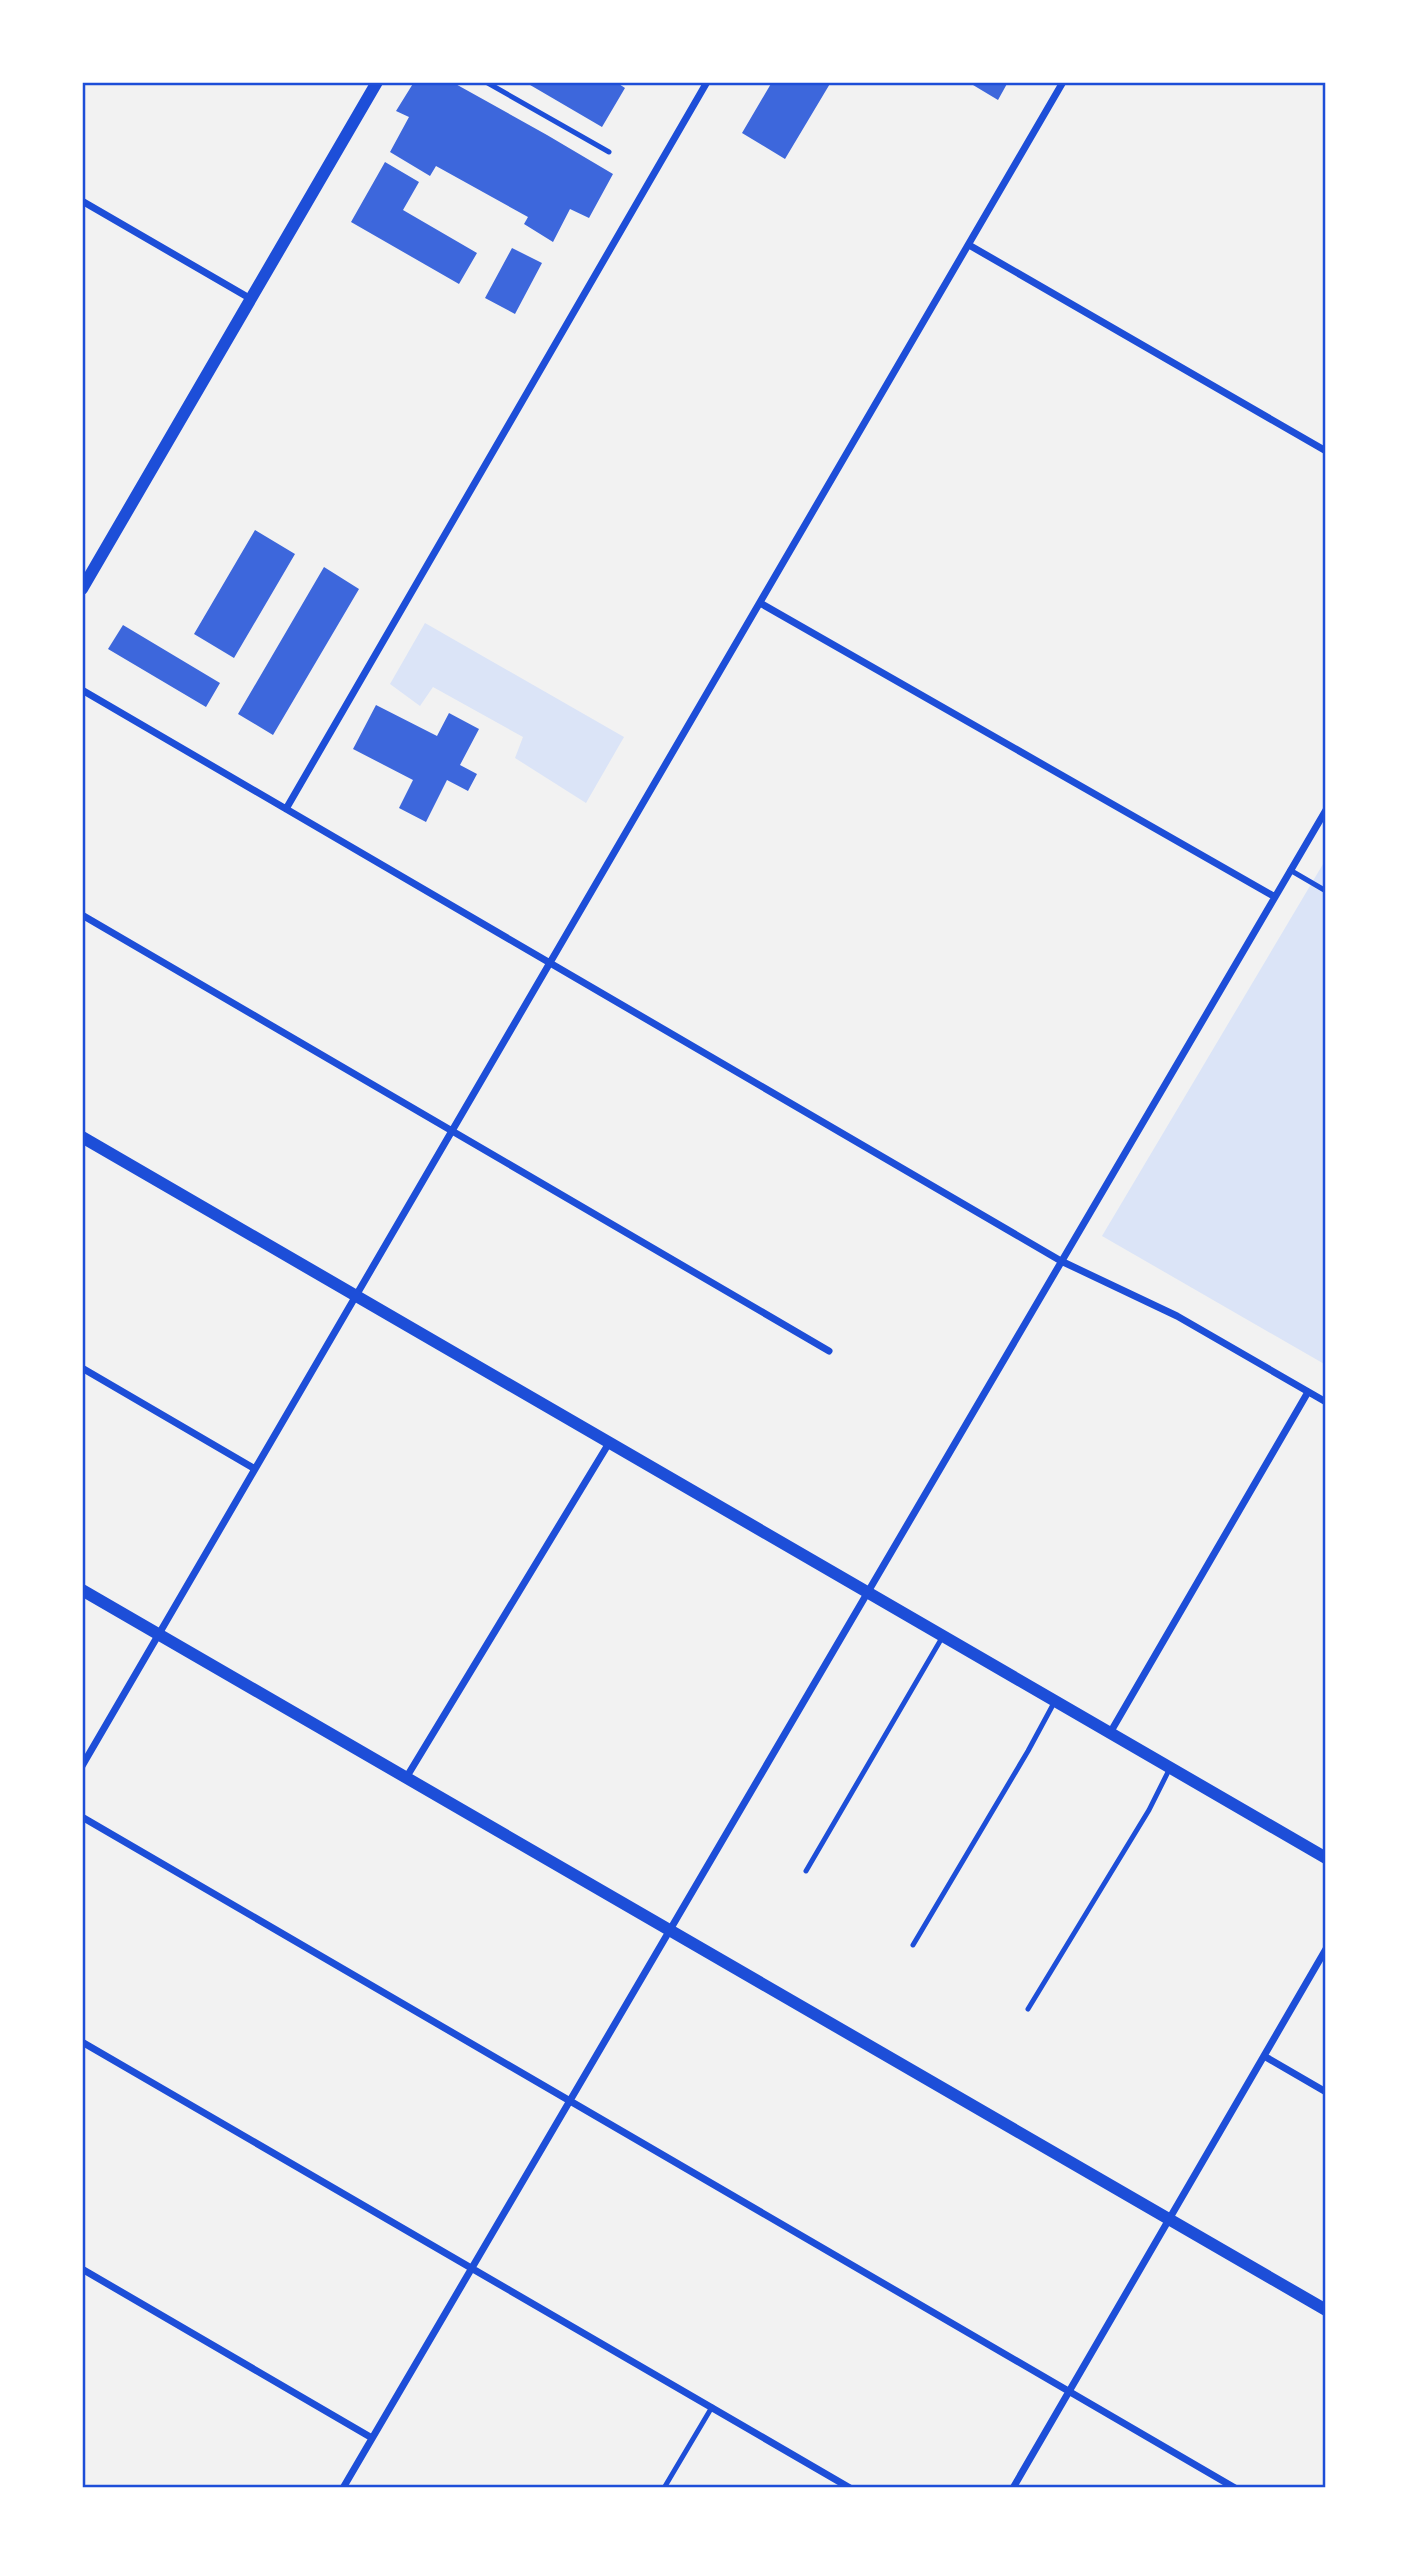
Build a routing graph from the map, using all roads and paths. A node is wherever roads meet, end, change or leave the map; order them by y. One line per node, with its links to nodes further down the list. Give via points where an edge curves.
1 (377, 82): 8 (street)
2 (486, 82): 5 (lane)
3 (707, 82): 13 (street)
4 (1063, 82): 7 (street)
5 (610, 152)
6 (82, 201): 8 (street)
7 (969, 245): 9 (street); 11 (street)
8 (251, 299): 10 (street)
9 (1326, 451)
10 (82, 589)
11 (760, 603): 17 (street); 19 (street)
12 (82, 690): 13 (street)
13 (286, 809): 19 (street)
14 (1326, 810): 15 (street)
15 (1290, 870): 16 (lane); 17 (street)
16 (1326, 891)
17 (1275, 897): 22 (street)
18 (82, 915): 20 (street)
19 (550, 963): 20 (street); 22 (street)
20 (452, 1131): 23 (street); 24 (street)
21 (82, 1138): 23 (street)
22 (1061, 1261): 26 (street, via 1177,1316); 31 (street)
23 (356, 1296): 28 (street); 29 (street)
24 (829, 1351)
25 (82, 1368): 29 (street)
26 (1308, 1392): 27 (street); 35 (street)
27 (1326, 1402)
28 (609, 1443): 31 (street); 38 (street)
29 (255, 1469): 32 (street)
30 (82, 1590): 32 (street)
31 (867, 1592): 33 (street); 42 (street)
32 (159, 1634): 36 (street); 38 (street)
33 (943, 1636): 34 (street); 41 (lane)
34 (1055, 1701): 35 (street); 43 (lane)
35 (1110, 1733): 37 (street)
36 (82, 1766)
37 (1170, 1768): 40 (street); 45 (lane)
38 (406, 1778): 42 (street)
39 (82, 1817): 49 (street)
40 (1326, 1858)
41 (806, 1871)
42 (670, 1930): 49 (street); 50 (street)
43 (912, 1945)
44 (1326, 1949): 47 (street)
45 (1028, 2009)
46 (82, 2042): 51 (street)
47 (1264, 2056): 48 (street); 50 (street)
48 (1326, 2092)
49 (570, 2101): 51 (street); 54 (street)
50 (1169, 2219): 53 (street); 54 (street)
51 (472, 2268): 55 (street); 56 (street)
52 (82, 2269): 56 (street)
53 (1326, 2310)
54 (1069, 2391): 60 (street); 61 (street)
55 (712, 2407): 58 (lane); 59 (street)
56 (372, 2438): 57 (street)
57 (343, 2488)
58 (664, 2488)
59 (850, 2488)
60 (1013, 2488)
61 (1235, 2488)

